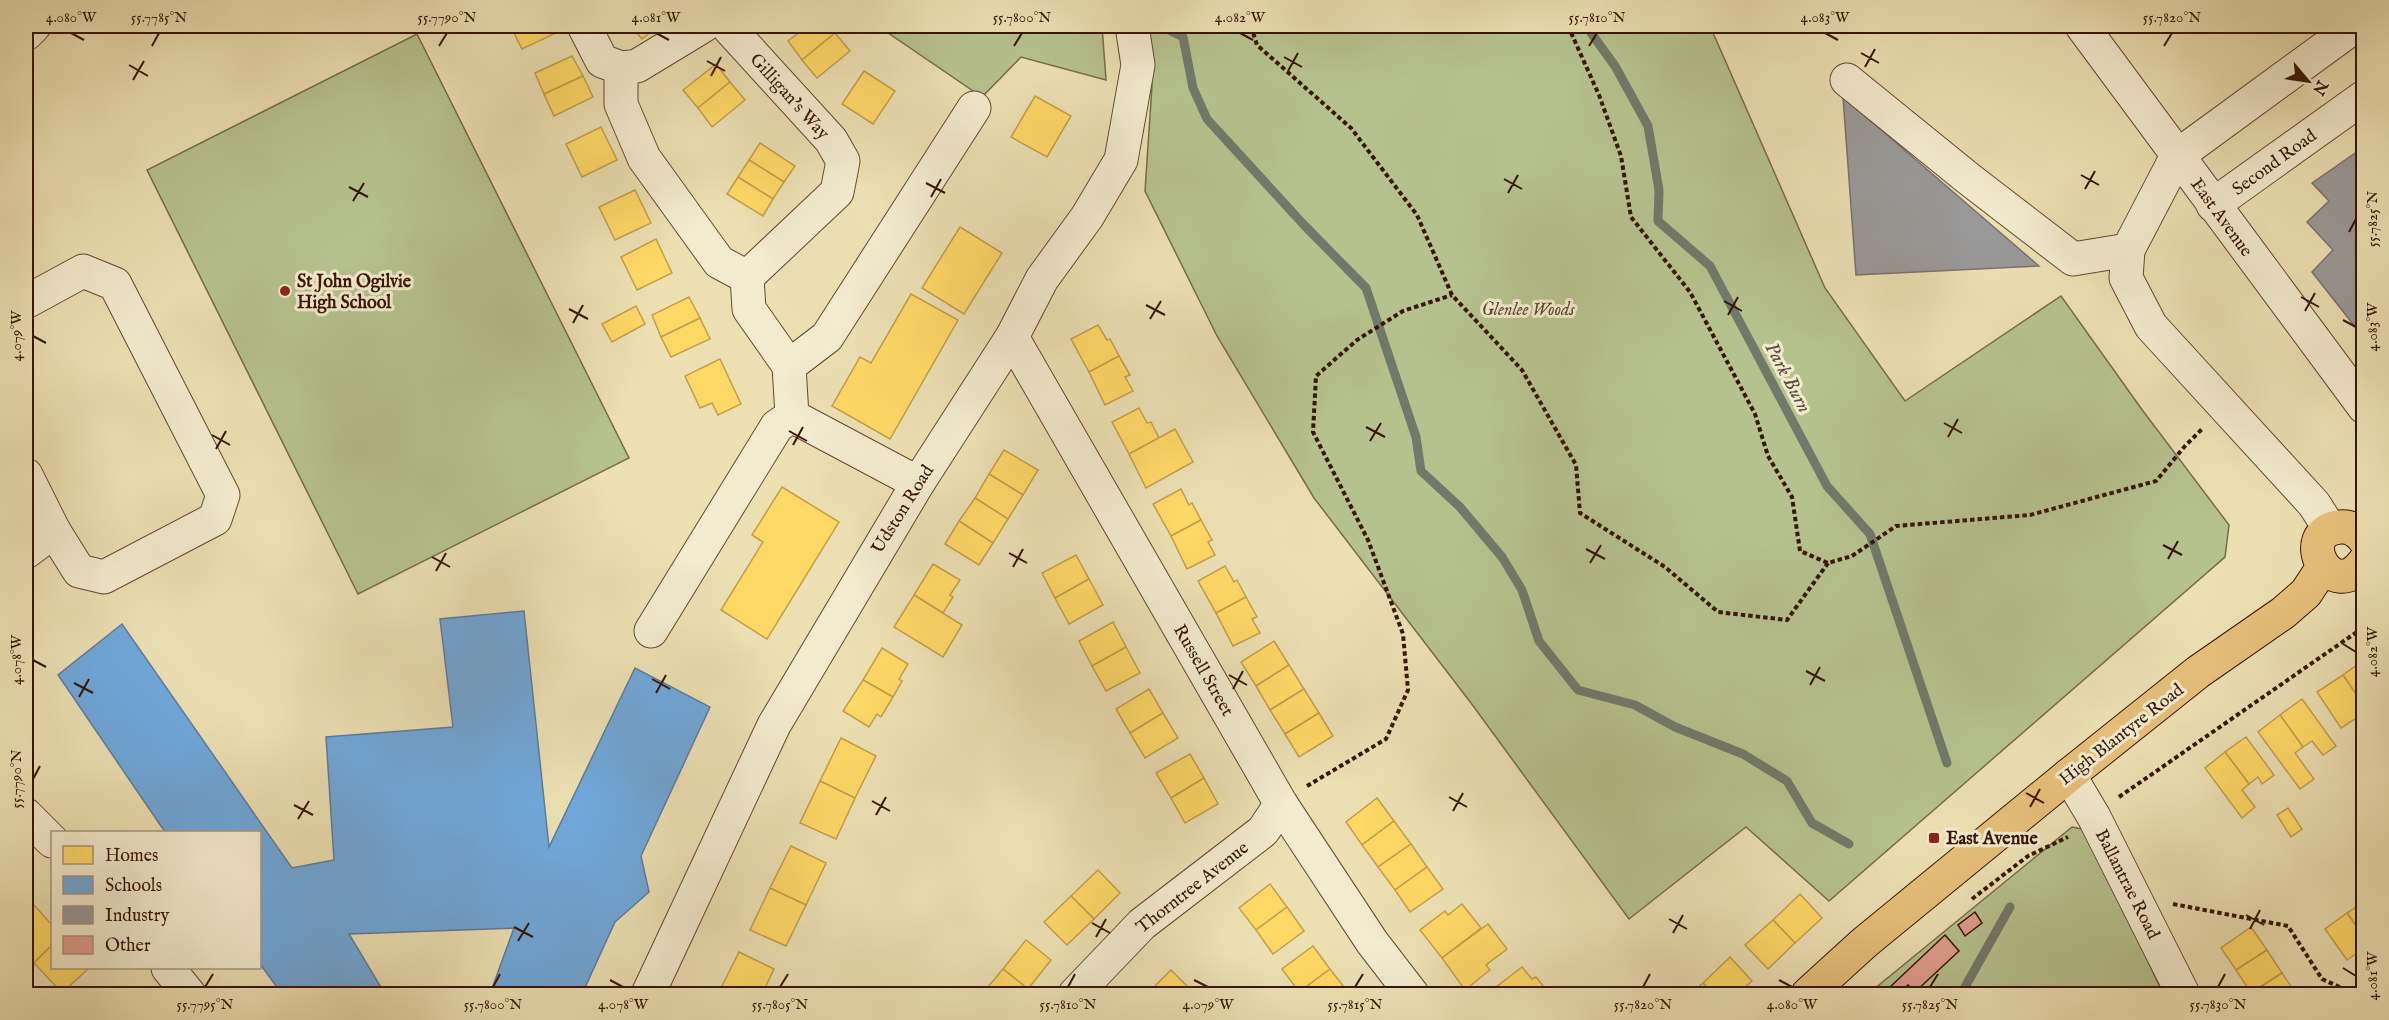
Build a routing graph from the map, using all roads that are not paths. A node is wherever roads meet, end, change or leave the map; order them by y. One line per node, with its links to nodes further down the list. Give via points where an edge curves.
1 (34, 26): 8 (street)
2 (584, 26): 9 (street, via 602,62)
3 (703, 26): 9 (street, via 636,66)
4 (727, 26): 16 (street, Gilligan's Way, via 831,140 843,161 837,192)
5 (1132, 26): 18 (street, Udston Road, via 1138,65 1121,160 1087,217 1042,279)
6 (2082, 26): 13 (street, East Avenue)
7 (2355, 26): 13 (street)
8 (26, 34)
9 (621, 69): 16 (street, via 621,104 644,158 719,262)
10 (1847, 80): 15 (street, via 1969,180 2073,258)
11 (2364, 97): 14 (street, Second Road)
12 (974, 108): 19 (street, via 826,337)
13 (2177, 156): 14 (street, East Avenue); 15 (street)
14 (2213, 205): 20 (street, East Avenue)
15 (2128, 250): 25 (street, via 2126,278 2151,326 2314,504)
16 (747, 277): 19 (street, via 748,309)
17 (26, 302): 24 (street, via 83,271 115,284 223,495 215,519 104,577 79,571)
18 (1012, 337): 23 (street, Udston Road); 29 (street, Russell Street)
19 (789, 366): 21 (street)
20 (2363, 407)
21 (792, 416): 23 (street); 27 (street, via 777,426)
22 (26, 475): 24 (street)
23 (918, 483): 34 (street, Udston Road, via 774,725)
24 (54, 531): 26 (street)
25 (2356, 540): 28 (main road, High Blantyre Road, via 2353,574 2329,573 2323,567 2306,593 2283,613 2198,672)
26 (26, 552)
27 (651, 632)
28 (2068, 775): 37 (main road, High Blantyre Road); 38 (street, Ballantrae Road, via 2094,817)
29 (1281, 804): 35 (street, Thorntree Avenue, via 1263,831 1142,924); 36 (street, Russell Street, via 1372,942)
30 (26, 815): 31 (street)
31 (51, 840)
32 (169, 969): 33 (street)
33 (189, 994)
34 (648, 994)
35 (1075, 994)
36 (1412, 994)
37 (1808, 994)
38 (2183, 994)

